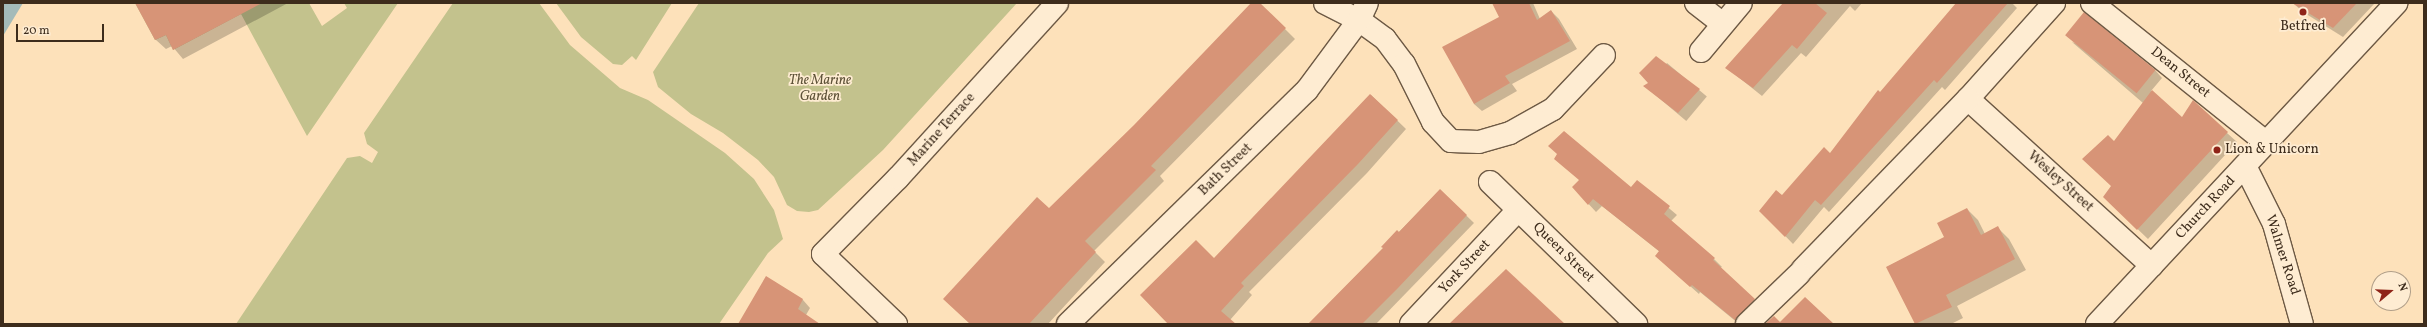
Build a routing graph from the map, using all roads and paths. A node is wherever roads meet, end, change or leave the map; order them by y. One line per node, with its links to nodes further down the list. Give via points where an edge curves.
1 (1057, 3): 18 (street, Marine Terrace, via 898,178 823,254)
2 (1325, 3): 8 (street)
3 (1696, 3): 9 (street)
4 (1741, 3): 9 (street)
5 (2054, 3): 12 (street)
6 (2092, 3): 13 (street, Dean Street)
7 (2396, 3): 13 (street, Church Road)
8 (1363, 11): 11 (street, via 1404,64 1433,122 1451,140 1479,142 1510,133 1553,109); 19 (street, Bath Street, via 1307,90)
9 (1722, 24): 10 (street)
10 (1701, 51)
11 (1604, 55)
12 (1968, 99): 17 (street, Wesley Street); 22 (street, via 1801,272)
13 (2267, 143): 14 (street, Church Road)
14 (2245, 166): 17 (street, Church Road); 24 (street, Walmer Road, via 2274,224)
15 (1490, 182): 16 (street, Queen Street)
16 (1518, 210): 20 (street, York Street); 21 (street, Queen Street)
17 (2152, 266): 23 (street, Church Road)
18 (896, 324)
19 (1068, 324)
20 (1411, 324)
21 (1636, 324)
22 (1747, 324)
23 (2097, 324)
24 (2302, 324)

